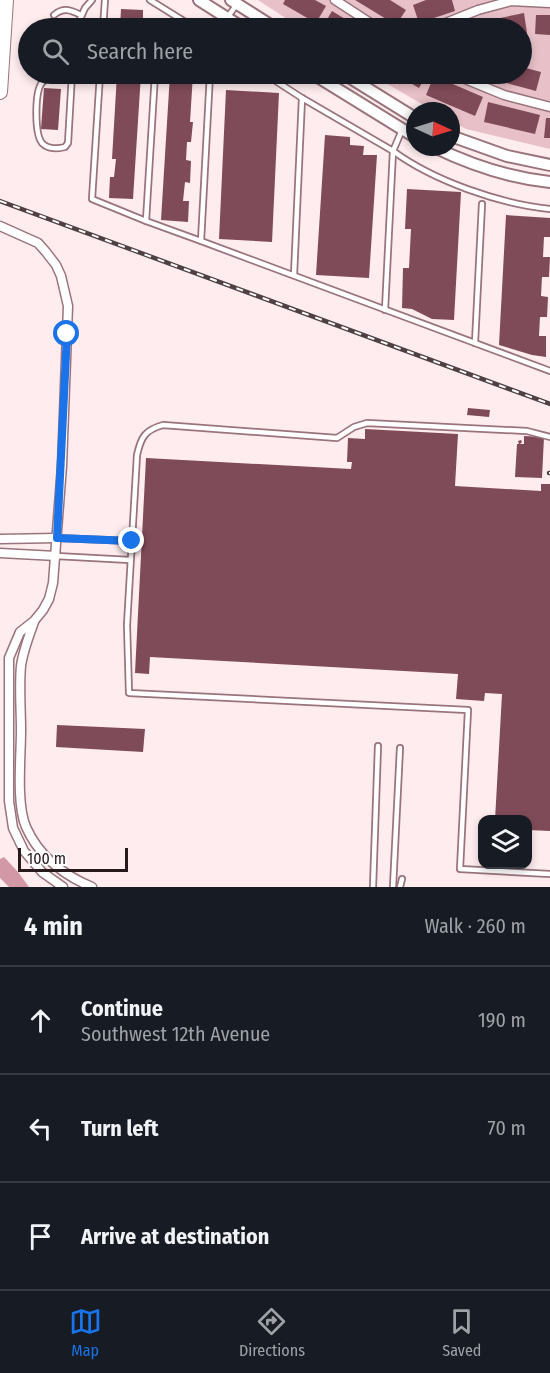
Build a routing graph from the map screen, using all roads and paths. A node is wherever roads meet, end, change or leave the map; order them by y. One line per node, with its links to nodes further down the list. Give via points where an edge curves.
1 (6, 0): 27 (main road)
2 (92, 0): 10 (lane)
3 (105, 0): 12 (lane)
4 (150, 0): 13 (lane)
5 (199, 0): 14 (street)
6 (335, 0): 16 (street)
7 (234, 2): 14 (lane); 15 (street)
8 (550, 3): 17 (street, via 511,1)
9 (54, 15): 10 (lane, via 69,10)
10 (81, 15): 11 (lane)
11 (80, 18)
12 (104, 18)
13 (179, 18)
14 (227, 18)
15 (259, 18)
16 (363, 18)
17 (458, 18)
18 (41, 84): 19 (lane, via 37,100 40,140 54,148 68,143)
19 (71, 84)
20 (99, 84): 40 (lane, via 92,199)
21 (154, 84): 40 (lane)
22 (209, 84): 42 (lane)
23 (280, 84): 28 (lane)
24 (329, 84): 31 (street)
25 (360, 84): 30 (street)
26 (477, 84): 29 (street)
27 (0, 92)
28 (302, 98): 34 (lane); 43 (lane)
29 (550, 107)
30 (406, 112)
31 (402, 130): 32 (street); 34 (lane)
32 (406, 132)
33 (460, 139): 36 (street, via 507,156)
34 (393, 152): 39 (lane, via 470,189); 44 (lane)
35 (452, 156): 37 (street)
36 (550, 165)
37 (550, 182)
38 (482, 204): 45 (lane)
39 (550, 209)
40 (146, 221): 42 (lane)
41 (0, 226): 48 (street, via 38,243 56,265 65,288 68,306)
42 (201, 241): 43 (lane)
43 (294, 275): 44 (lane)
44 (385, 310): 45 (lane)
45 (474, 343): 46 (lane)
46 (550, 371)
47 (550, 437): 50 (lane, via 526,431 367,423 337,438 163,425 151,428 140,440)
48 (57, 538): 49 (street); 50 (lane); 52 (street)
49 (0, 539)
50 (132, 541): 53 (lane)
51 (0, 553): 52 (street)
52 (56, 556): 53 (lane); 54 (street, via 49,599)
53 (130, 560): 57 (lane, via 126,645 129,693 468,710 460,869)
54 (34, 621): 59 (street, via 20,632 9,658 10,815 24,851 42,872); 60 (street, via 21,666 21,797 25,824 45,857)
55 (378, 746): 61 (lane)
56 (400, 748): 62 (lane)
57 (550, 874)
58 (402, 879): 63 (lane)
59 (63, 887)
60 (92, 887)
61 (373, 887)
62 (393, 887)
63 (400, 887)

